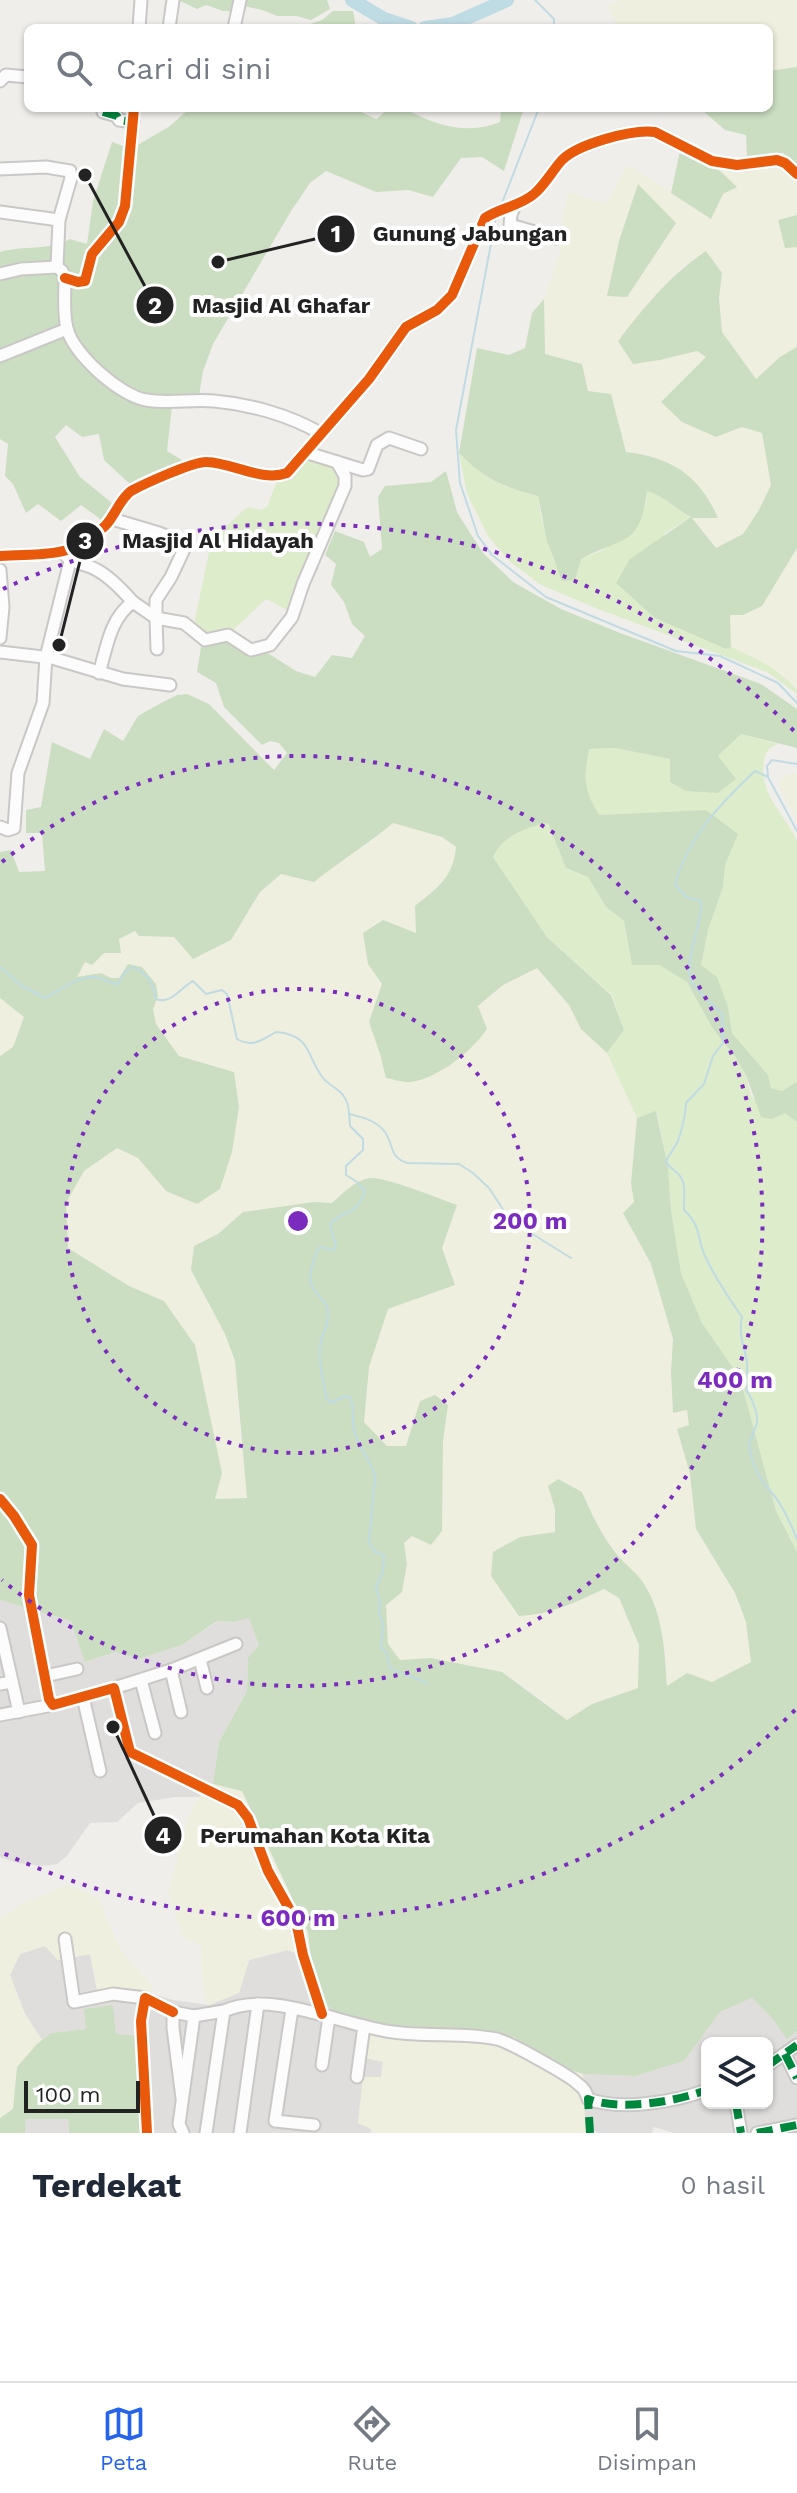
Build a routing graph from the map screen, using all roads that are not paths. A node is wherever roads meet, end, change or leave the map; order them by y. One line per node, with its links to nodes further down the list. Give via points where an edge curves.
1 (141, 0): 4 (street)
2 (173, 0): 5 (street)
3 (240, 0): 6 (street)
4 (139, 24)
5 (170, 24)
6 (235, 24)
7 (24, 77): 8 (street, via 6,75)
8 (0, 81)
9 (103, 112): 11 (street)
10 (134, 112): 11 (street)
11 (133, 122): 20 (street, via 127,195 119,222 92,254 85,281)
12 (0, 169): 16 (street, via 70,171)
13 (797, 174): 14 (street, via 777,160 737,165 712,161 655,132 639,131 574,151 536,192)
14 (513, 206): 17 (street, via 510,225); 23 (street, via 482,223 452,295 406,327 369,379)
15 (0, 212): 16 (street)
16 (59, 220): 18 (street)
17 (556, 238)
18 (57, 267): 19 (street); 20 (street)
19 (0, 274)
20 (65, 278): 21 (street)
21 (67, 329): 22 (street); 23 (street, via 92,366 134,397 231,403 295,420)
22 (0, 356)
23 (320, 433): 25 (street)
24 (421, 449): 26 (street, via 389,438 377,445 366,470)
25 (305, 452): 26 (street); 27 (street, via 291,470 275,476 195,463 125,495)
26 (337, 462): 32 (street, via 345,486 292,617 270,645 254,651 228,635 205,640 184,623)
27 (112, 519): 29 (street); 32 (street, via 185,547 156,600)
28 (0, 556): 29 (street)
29 (67, 557): 31 (street, via 102,573); 36 (street)
30 (0, 570): 33 (street)
31 (133, 602): 32 (street); 37 (street, via 115,620)
32 (156, 618): 34 (street)
33 (0, 638)
34 (157, 649)
35 (0, 652): 36 (street)
36 (46, 657): 37 (street); 39 (street, via 43,703 18,773 14,828)
37 (99, 673): 38 (street)
38 (170, 685)
39 (0, 827)
40 (0, 1499): 47 (street, via 32,1545 29,1595)
41 (0, 1628): 43 (street)
42 (236, 1644): 44 (street)
43 (3, 1653): 49 (street)
44 (200, 1659): 46 (street); 51 (street)
45 (77, 1669): 47 (street)
46 (171, 1670): 48 (street); 55 (street)
47 (45, 1676): 53 (street)
48 (141, 1680): 50 (street); 57 (street)
49 (6, 1683): 54 (street)
50 (114, 1688): 52 (street); 66 (street, via 130,1752 238,1805 248,1818 268,1871 296,1921)
51 (207, 1688)
52 (83, 1697): 53 (street); 58 (street)
53 (53, 1705): 54 (street)
54 (19, 1712): 56 (street)
55 (181, 1712)
56 (0, 1715)
57 (155, 1733)
58 (100, 1771)
59 (65, 1939): 60 (street, via 74,2002 113,1994)
60 (145, 1998): 64 (street); 79 (street, via 141,2021)
61 (258, 2004): 62 (street); 63 (street); 82 (street)
62 (292, 2009): 66 (street); 77 (street, via 275,2121)
63 (224, 2011): 65 (street); 81 (street)
64 (173, 2012): 65 (street); 75 (street)
65 (194, 2016): 75 (street)
66 (326, 2016): 67 (street); 71 (street)
67 (364, 2026): 72 (street); 74 (street, via 499,2040 576,2082 588,2099 609,2106)
68 (797, 2045): 69 (street)
69 (785, 2054): 70 (street); 73 (street)
70 (773, 2062)
71 (322, 2065)
72 (357, 2077)
73 (797, 2078)
74 (701, 2092)
75 (182, 2098): 80 (street)
76 (737, 2109): 83 (street)
77 (314, 2125)
78 (797, 2125): 84 (street)
79 (147, 2133)
80 (183, 2133)
81 (206, 2133)
82 (240, 2133)
83 (741, 2133)
84 (757, 2133)

